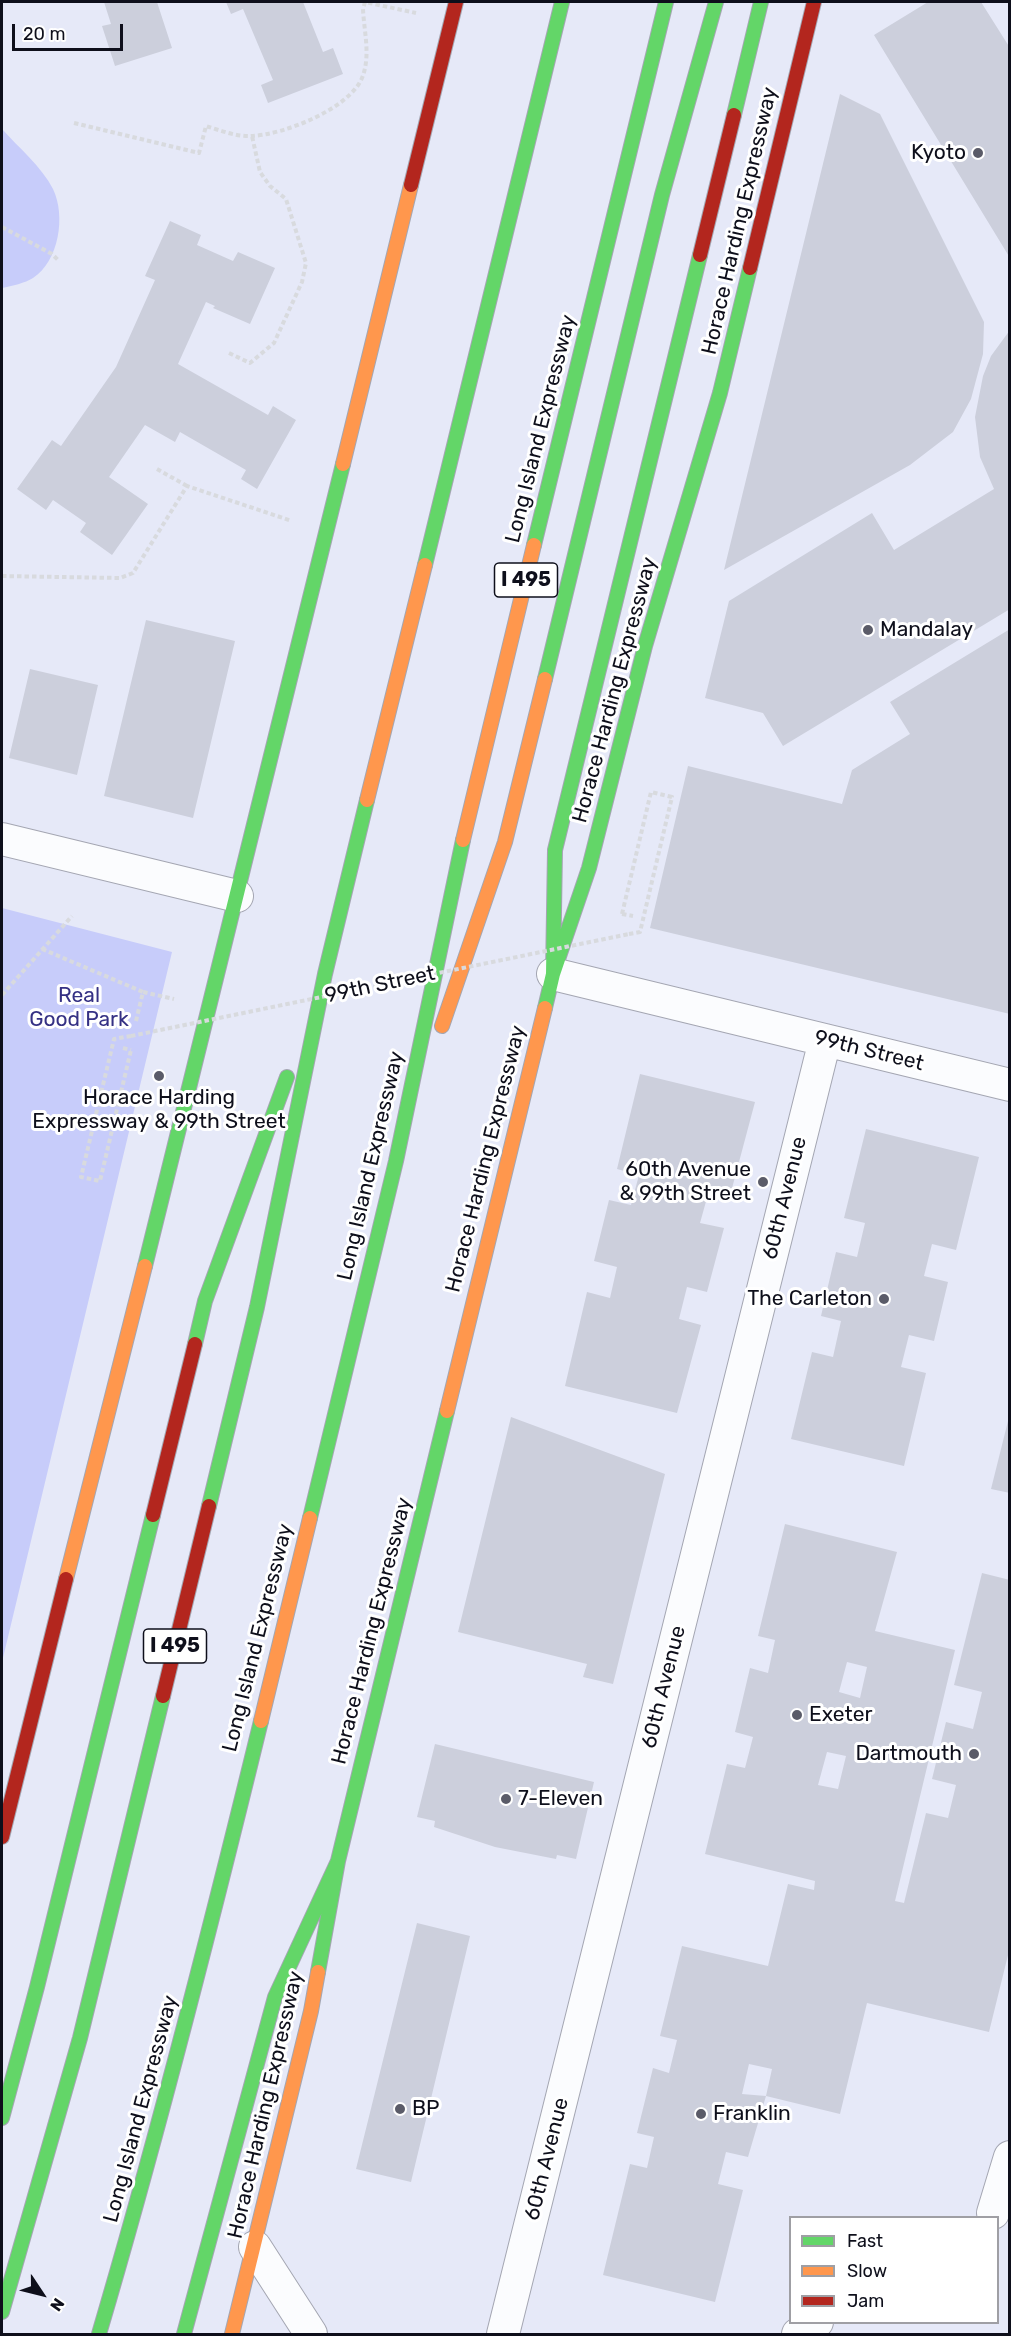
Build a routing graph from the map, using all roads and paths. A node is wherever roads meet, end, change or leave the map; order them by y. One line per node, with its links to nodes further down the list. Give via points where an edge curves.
1 (456, 2): 18 (main road)
2 (562, 2): 22 (main road, I 495)
3 (666, 2): 31 (main road, Long Island Expressway / I 495, via 466,827)
4 (716, 2): 31 (main road, via 662,195 505,842)
5 (761, 2): 23 (main road, via 555,850)
6 (814, 2): 23 (main road, Horace Harding Expressway, via 720,393 645,646 589,868)
7 (420, 14): 9 (path, via 365,2 368,59 362,80 350,94 298,126)
8 (74, 123): 9 (path, via 199,153 206,126)
9 (252, 136): 12 (path, via 260,172 286,199 306,263 302,282 274,343 250,363)
10 (2, 227): 11 (path)
11 (58, 260)
12 (229, 353)
13 (158, 469): 14 (path)
14 (187, 486): 15 (path); 16 (path, via 133,573 120,578)
15 (295, 522)
16 (2, 576)
17 (2, 839): 18 (street)
18 (237, 896): 32 (main road)
19 (72, 915): 21 (path)
20 (633, 916): 29 (path, 99th Street, bridge, via 622,914 651,792 672,797 640,932 114,1040 81,1177 99,1181 131,1050)
21 (42, 950): 24 (path); 25 (path)
22 (325, 974): 34 (main road, via 205,1301); 38 (main road, I 495, via 257,1307 80,2038)
23 (553, 974): 28 (street, 99th Street); 33 (main road, Horace Harding Expressway)
24 (143, 992): 26 (path); 27 (path)
25 (2, 995)
26 (178, 1000)
27 (136, 1022)
28 (825, 1040): 30 (street, 99th Street); 44 (street, 60th Avenue)
29 (123, 1048)
30 (1010, 1085)
31 (396, 1161): 40 (main road, Long Island Expressway / I 495, via 207,1943)
32 (2, 1837)
33 (338, 1861): 37 (main road, Horace Harding Expressway, via 311,2011); 41 (main road, via 275,1997)
34 (2, 2118)
35 (1010, 2157): 36 (street)
36 (996, 2211)
37 (255, 2247): 42 (main road, Horace Harding Expressway); 43 (street)
38 (2, 2312)
39 (814, 2324): 45 (street)
40 (99, 2334)
41 (184, 2334)
42 (232, 2334)
43 (311, 2334)
44 (503, 2334)
45 (798, 2334)

